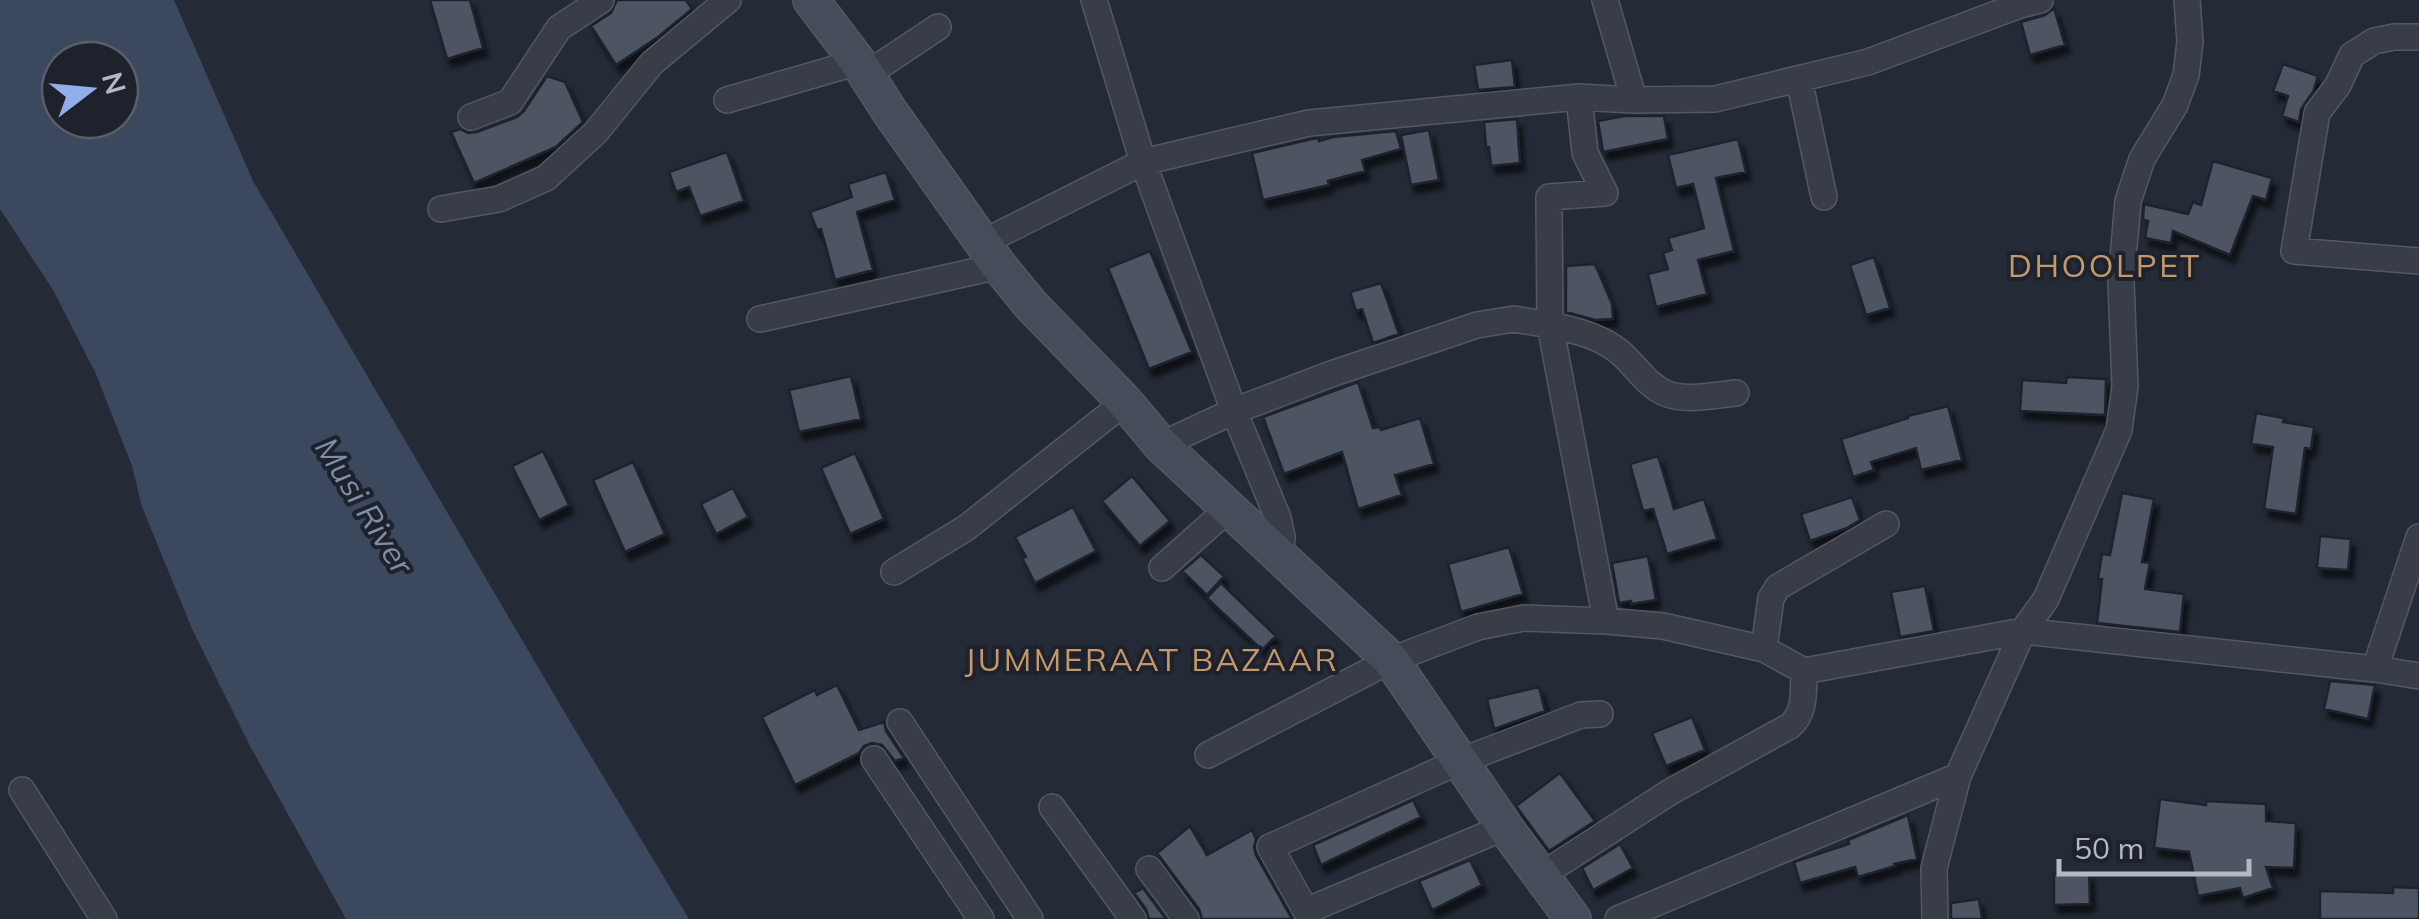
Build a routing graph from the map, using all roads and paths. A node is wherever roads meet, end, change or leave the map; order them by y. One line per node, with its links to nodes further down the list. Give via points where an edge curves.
1 (601, 0): 15 (street, via 559,28 510,102)
2 (728, 0): 18 (street, via 652,63 596,132 546,178 499,199)
3 (811, 0): 10 (main road)
4 (1094, 0): 16 (street)
5 (1604, 0): 14 (street)
6 (2187, 0): 34 (street, via 2186,74 2128,201 2119,430 2046,598)
7 (2026, 2): 11 (street, via 1868,62)
8 (938, 27): 10 (street)
9 (2419, 37): 20 (street, via 2374,41 2352,55 2316,113 2294,251)
10 (862, 68): 13 (street); 19 (main road)
11 (1799, 79): 14 (street, via 1715,100); 17 (street)
12 (1579, 97): 14 (street); 16 (street, via 1309,122); 22 (street, via 1585,153 1605,193 1549,196)
13 (727, 100)
14 (1634, 100)
15 (470, 117)
16 (1144, 162): 19 (street); 25 (street)
17 (1824, 197)
18 (441, 209)
19 (990, 255): 21 (street); 24 (main road)
20 (2419, 261)
21 (760, 319)
22 (1550, 325): 23 (street, via 1603,341 1665,393); 25 (street, via 1514,319 1477,326); 33 (street)
23 (1736, 394)
24 (1125, 402): 26 (main road); 32 (street, via 966,528)
25 (1234, 411): 26 (street); 30 (street, via 1278,518)
26 (1160, 445): 27 (main road)
27 (1228, 510): 30 (main road); 31 (street)
28 (1886, 524): 35 (street, via 1778,587 1770,598)
29 (2419, 537): 37 (street)
30 (1280, 558): 36 (main road)
31 (1162, 568)
32 (894, 572)
33 (1606, 621): 35 (street, via 1663,626); 36 (street, via 1524,618 1478,626)
34 (2023, 631): 37 (street); 38 (street); 45 (street)
35 (1764, 649): 38 (street)
36 (1391, 660): 42 (street); 44 (main road)
37 (2375, 669): 39 (street)
38 (1804, 672): 50 (street, via 1803,704 1790,726 1670,792)
39 (2419, 676)
40 (1600, 714): 44 (street, via 1581,715)
41 (900, 722): 53 (street)
42 (1208, 754)
43 (874, 759): 52 (street)
44 (1460, 761): 48 (main road); 48 (street, via 1270,847 1306,911)
45 (1958, 776): 57 (street); 58 (street, via 1934,868)
46 (22, 790): 51 (street)
47 (1052, 807): 54 (street)
48 (1504, 827): 50 (main road)
49 (1149, 869): 55 (street)
50 (1540, 876): 56 (main road)
51 (104, 919)
52 (981, 919)
53 (1030, 919)
54 (1133, 919)
55 (1186, 919)
56 (1574, 919)
57 (1618, 919)
58 (1935, 919)

